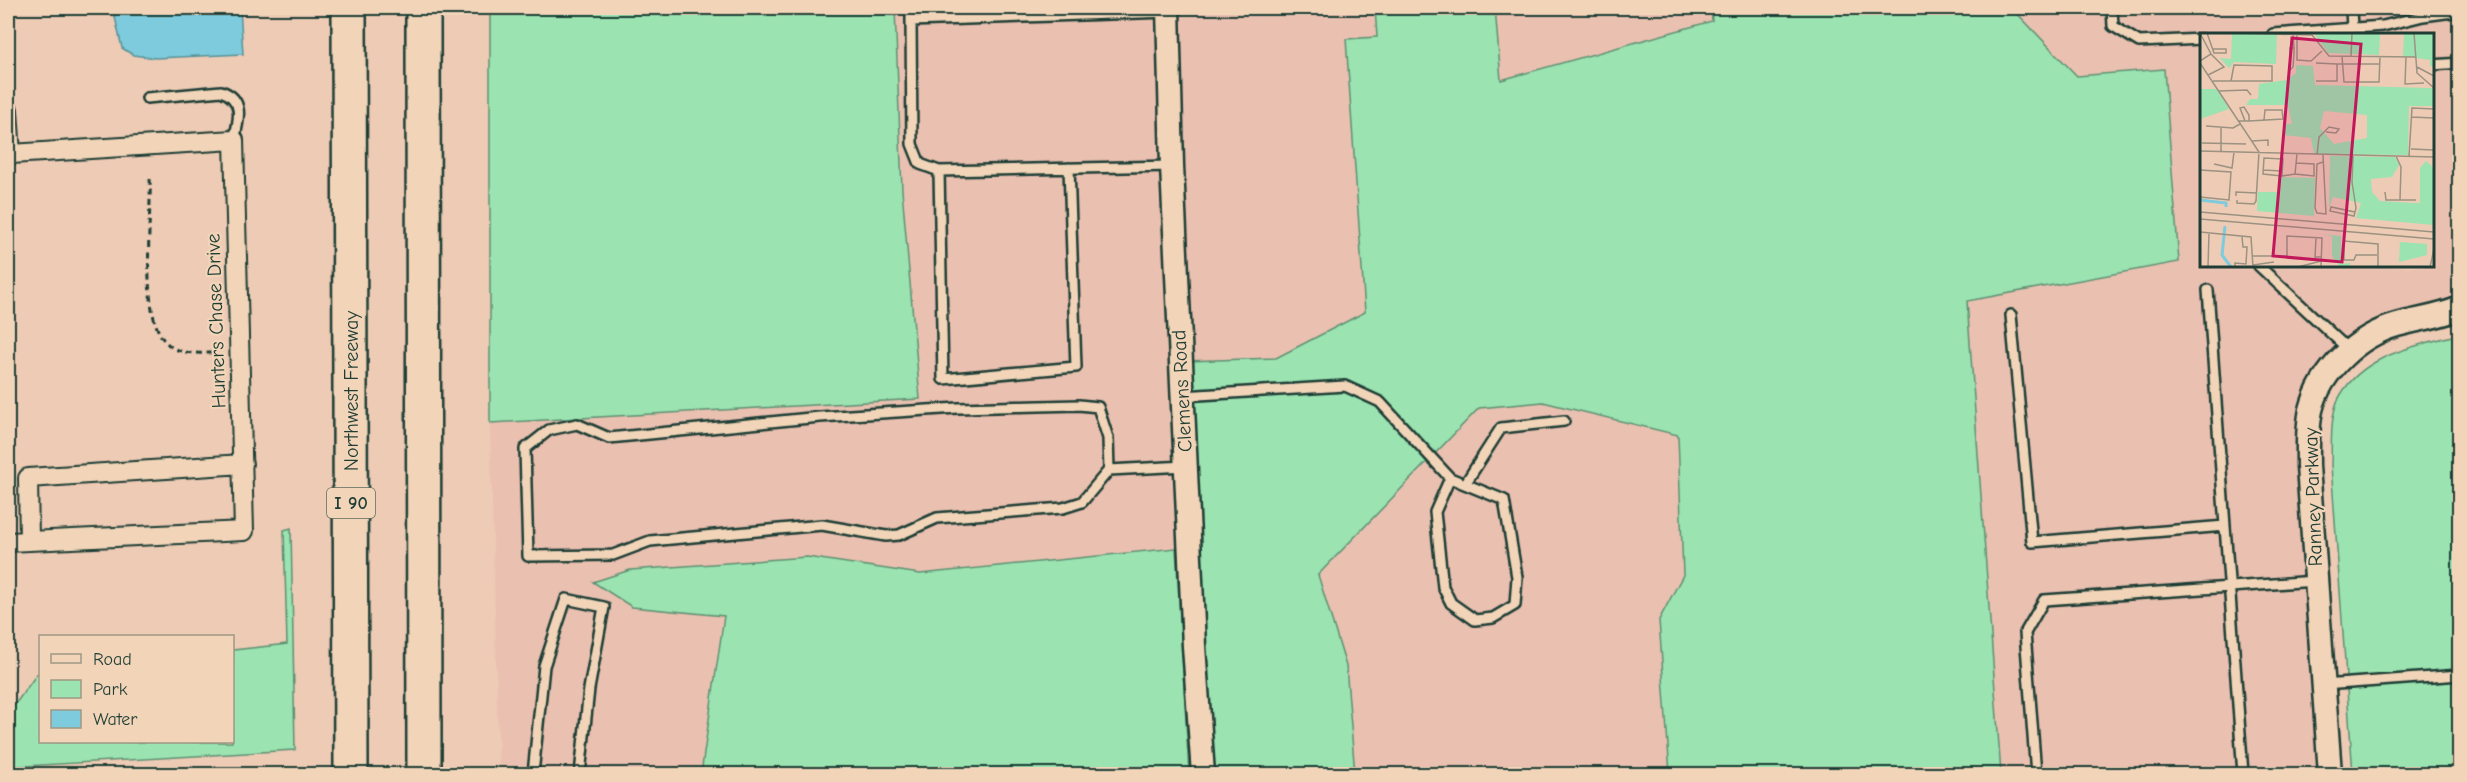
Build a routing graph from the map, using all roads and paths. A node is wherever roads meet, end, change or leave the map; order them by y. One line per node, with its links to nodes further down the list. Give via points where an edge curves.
1 (349, 8): 44 (highway, Northwest Freeway / I 90)
2 (423, 8): 45 (highway)
3 (911, 8): 11 (lane)
4 (958, 8): 10 (lane)
5 (2112, 8): 14 (lane, via 2113,26 2139,42)
6 (2350, 8): 12 (lane)
7 (1169, 10): 8 (lane); 20 (street, Clemens Road)
8 (1098, 11): 10 (lane)
9 (2460, 11): 12 (lane)
10 (958, 19): 11 (lane)
11 (911, 21): 22 (lane, via 912,144 920,164)
12 (2352, 29): 13 (lane)
13 (2289, 33)
14 (2200, 39)
15 (2460, 63): 16 (lane)
16 (2434, 65)
17 (147, 98): 19 (lane, via 221,91 232,94 237,101 238,123)
18 (8, 110): 19 (street, via 11,154)
19 (234, 140): 32 (street, Hunters Chase Drive)
20 (1173, 166): 21 (lane); 30 (street, Clemens Road)
21 (1069, 168): 22 (lane); 22 (lane, via 1076,367 943,379)
22 (939, 171)
23 (150, 179): 29 (path, via 149,291 153,321 168,345 187,353)
24 (2260, 267): 28 (lane)
25 (2208, 290): 37 (lane)
26 (2460, 308): 28 (street, Ranney Parkway, via 2396,325)
27 (2011, 315): 37 (lane, via 2032,542)
28 (2350, 351): 40 (street, Ranney Parkway, via 2320,386 2311,410 2308,466)
29 (213, 353)
30 (1183, 396): 33 (street, Clemens Road); 35 (lane, via 1345,386 1380,402)
31 (1564, 421): 36 (lane, via 1501,428)
32 (243, 464): 38 (street, via 28,478); 38 (street, Hunters Chase Drive, via 244,531)
33 (1186, 466): 34 (lane); 48 (street, Clemens Road)
34 (1109, 470): 34 (lane, via 1082,502 1063,508 937,518 899,535 822,525 650,541 613,555 528,556 525,449 549,430 577,424 609,438 820,417 1079,405 1098,407 1108,438)
35 (1450, 478): 36 (lane); 36 (lane, via 1435,512 1443,586 1451,603 1475,620 1493,618 1515,605 1516,596 1517,577 1504,500)
36 (1465, 484)
37 (2225, 526): 41 (lane)
38 (29, 541): 39 (street, Hunters Chase Drive)
39 (8, 542)
40 (2316, 581): 41 (lane); 43 (street, Ranney Parkway)
41 (2229, 586): 49 (lane, via 2044,600 2025,633); 50 (lane)
42 (2460, 675): 43 (lane)
43 (2323, 685): 51 (street, Ranney Parkway)
44 (351, 774)
45 (424, 774)
46 (533, 774): 47 (lane, via 544,666 566,599 604,607 589,689)
47 (580, 774)
48 (1203, 774)
49 (2036, 774)
50 (2243, 774)
51 (2330, 774)

